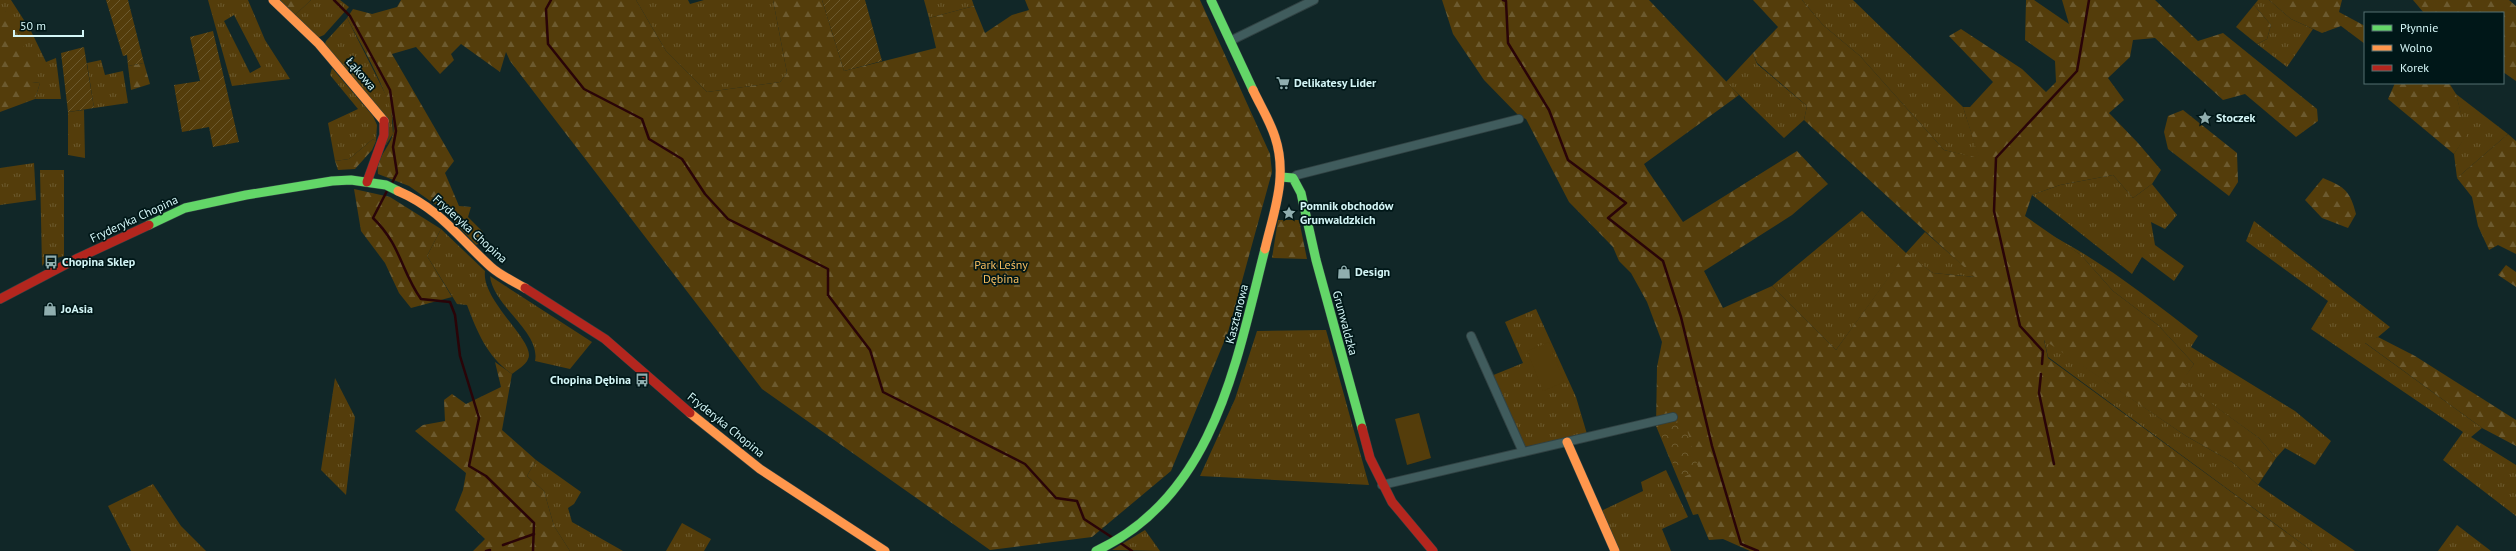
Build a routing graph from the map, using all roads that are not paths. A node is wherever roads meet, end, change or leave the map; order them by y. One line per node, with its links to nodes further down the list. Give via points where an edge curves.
1 (273, 0): 8 (street, Łąkowa, via 319,44 384,122 384,135)
2 (1211, 0): 4 (street, Kasztanowa)
3 (1314, 0): 4 (street)
4 (1230, 41): 6 (street, Kasztanowa, via 1274,137 1281,159)
5 (1519, 119): 7 (street, via 1299,174)
6 (1281, 177): 7 (street); 16 (street, Kasztanowa, via 1239,354 1225,396 1184,479 1170,496 1118,539)
7 (1293, 178): 14 (street, Grunwaldzka, via 1301,192 1316,260 1357,415 1370,458)
8 (367, 182): 9 (street, Fryderyka Chopina, via 343,180 319,183 185,208 78,258); 15 (street, Fryderyka Chopina, via 386,185 414,197 436,212 492,268 605,339 717,436 760,469)
9 (0, 299)
10 (1471, 336): 13 (street)
11 (1673, 417): 12 (street)
12 (1567, 442): 13 (street); 18 (street)
13 (1523, 452): 14 (street)
14 (1382, 485): 17 (street, Grunwaldzka, via 1396,508)
15 (885, 551)
16 (1096, 551)
17 (1433, 551)
18 (1615, 551)

